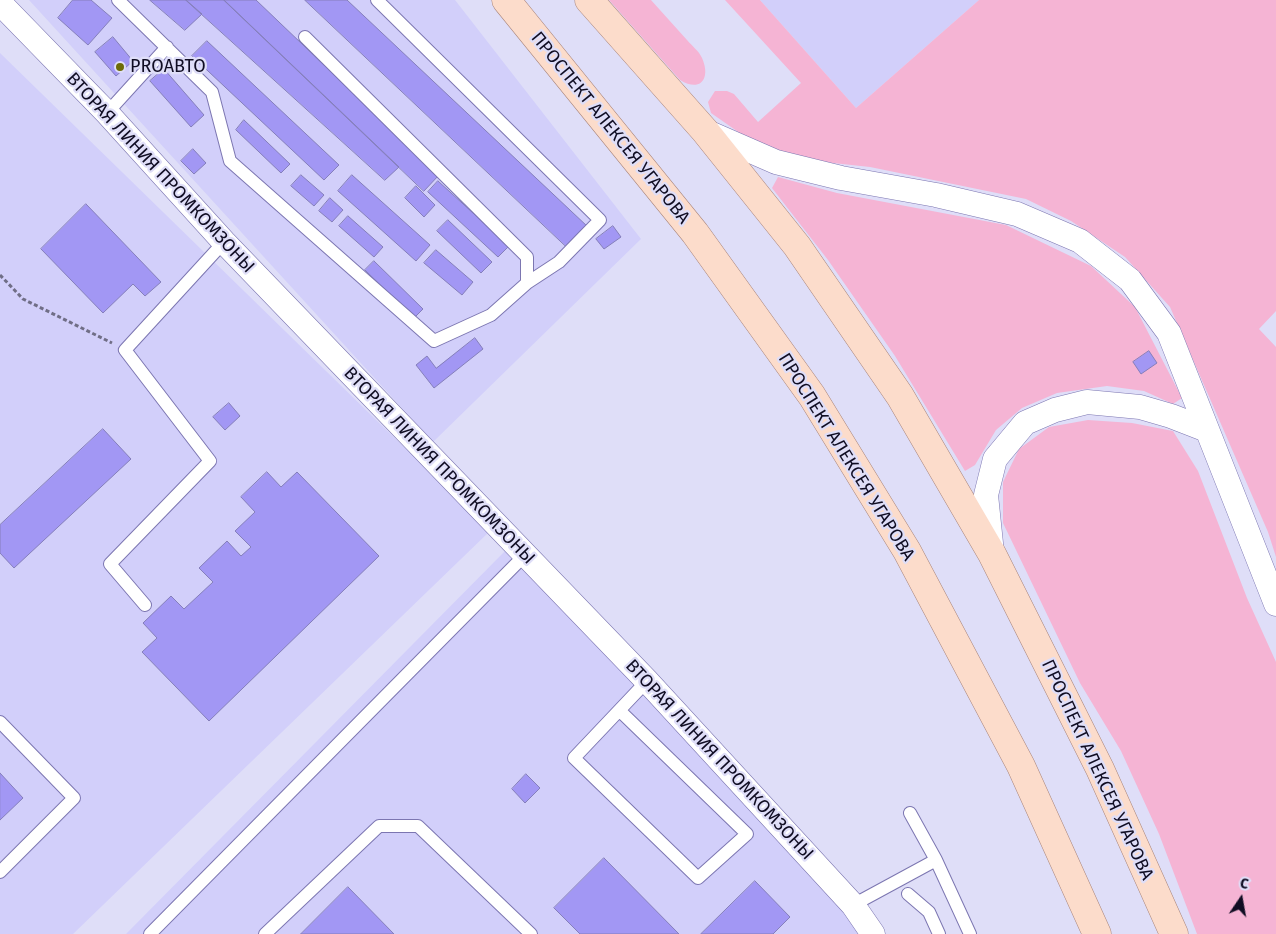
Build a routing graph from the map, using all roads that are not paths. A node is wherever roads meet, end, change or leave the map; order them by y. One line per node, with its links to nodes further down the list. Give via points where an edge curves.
1 (118, 0): 7 (lane)
2 (377, 0): 11 (lane, via 600,220 559,262)
3 (506, 0): 31 (main road, ПРОСПЕКТ АЛЕКСЕЯ УГАРОВА, via 695,234 812,396 907,551 1021,766)
4 (589, 0): 9 (main road, ПРОСПЕКТ АЛЕКСЕЯ УГАРОВА)
5 (0, 4): 8 (street, ВТОРАЯ ЛИНИЯ ПРОМКОМЗОНЫ)
6 (305, 37): 11 (lane, via 527,257)
7 (167, 47): 8 (lane); 11 (lane, via 212,92 230,161 434,341 491,315)
8 (106, 113): 10 (street, ВТОРАЯ ЛИНИЯ ПРОМКОМЗОНЫ)
9 (705, 131): 12 (street, ПРОСПЕКТ АЛЕКСЕЯ УГАРОВА, via 776,162 1017,214 1080,241 1130,280 1169,333); 13 (main road, ПРОСПЕКТ АЛЕКСЕЯ УГАРОВА, via 797,246 900,396)
10 (224, 242): 14 (street, ВТОРАЯ ЛИНИЯ ПРОМКОМЗОНЫ); 15 (lane, via 125,350 210,460 110,564)
11 (527, 283)
12 (1207, 430): 13 (street, via 1140,407 1094,402 1055,410 1025,423 995,459 986,495); 16 (street, ПРОСПЕКТ АЛЕКСЕЯ УГАРОВА)
13 (992, 554): 32 (main road, ПРОСПЕКТ АЛЕКСЕЯ УГАРОВА, via 1100,769)
14 (524, 555): 17 (street, ВТОРАЯ ЛИНИЯ ПРОМКОМЗОНЫ); 25 (lane)
15 (145, 604)
16 (1276, 604)
17 (647, 681): 18 (lane); 24 (street, ВТОРАЯ ЛИНИЯ ПРОМКОМЗОНЫ)
18 (620, 710): 18 (lane, via 574,758 698,878 747,834)
19 (0, 722): 22 (lane, via 74,798)
20 (910, 813): 21 (lane)
21 (936, 860): 24 (lane); 30 (lane)
22 (0, 872)
23 (908, 894): 29 (lane, via 929,912)
24 (853, 905): 28 (street, ВТОРАЯ ЛИНИЯ ПРОМКОМЗОНЫ)
25 (150, 934)
26 (265, 934): 27 (lane, via 379,826 418,826)
27 (531, 934)
28 (873, 934)
29 (939, 934)
30 (970, 934)
31 (1097, 934)
32 (1174, 934)

